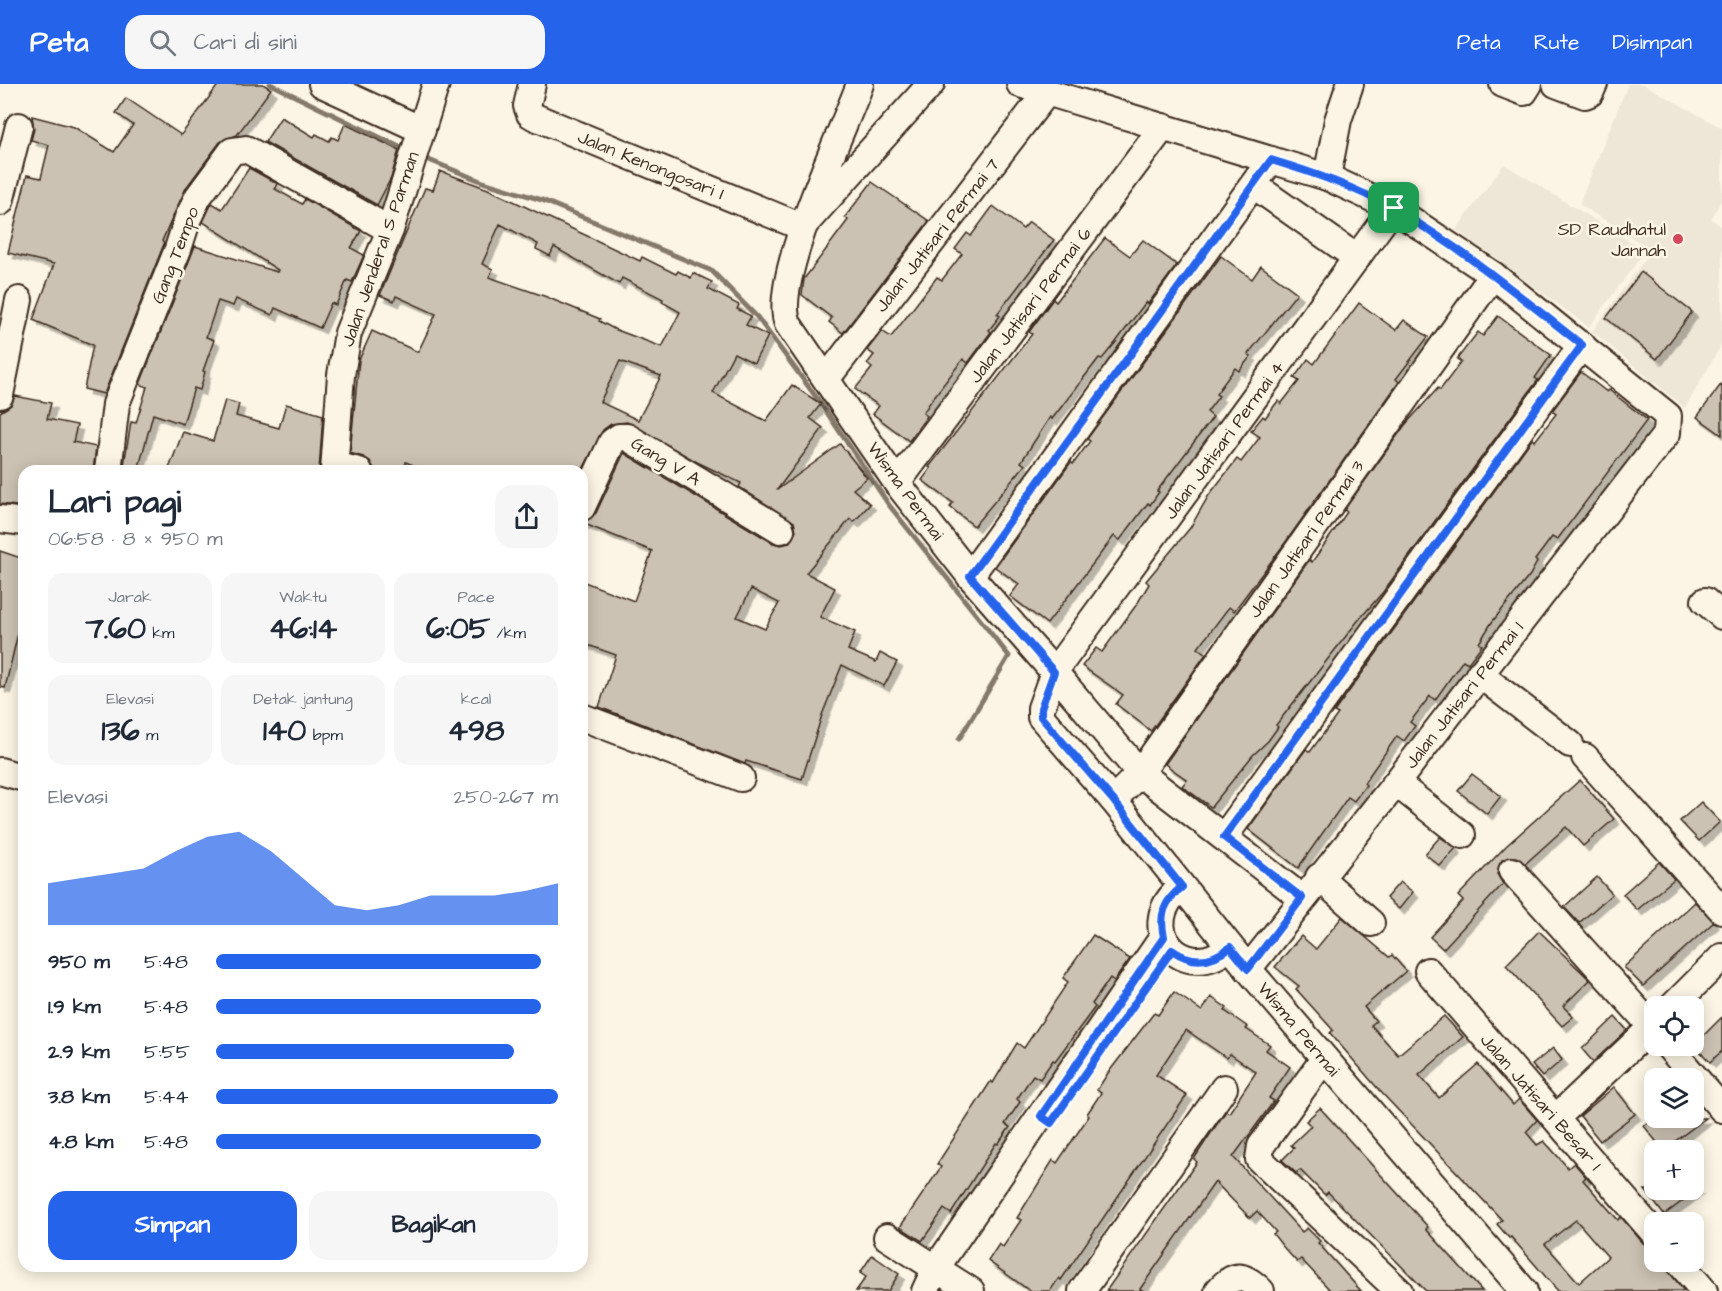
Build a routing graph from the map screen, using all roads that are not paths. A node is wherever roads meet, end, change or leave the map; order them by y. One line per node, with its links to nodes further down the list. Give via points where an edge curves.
1 (322, 84): 15 (street)
2 (436, 84): 15 (street, Jalan Jenderal S Parman)
3 (532, 84): 21 (street, Jalan Kenongosari I, via 527,106 535,117)
4 (931, 84): 21 (street)
5 (1020, 84): 12 (street)
6 (1350, 84): 17 (street, via 1338,120)
7 (1503, 84): 8 (street, via 1524,92)
8 (1529, 84)
9 (1557, 84): 10 (street, via 1585,95)
10 (1594, 84)
11 (852, 87): 21 (street)
12 (1047, 92): 14 (street); 27 (street, Jalan Jatisari Permai 7)
13 (19, 126): 19 (street)
14 (1163, 127): 16 (street); 31 (street, Jalan Jatisari Permai 6)
15 (421, 132): 22 (street, Jalan Jenderal S Parman)
16 (1271, 160): 17 (street); 18 (street)
17 (1327, 177): 20 (street)
18 (1255, 186): 23 (street); 36 (street)
19 (0, 202)
20 (1394, 208): 23 (street, Jalan Jatisari Permai 4); 24 (street)
21 (802, 227): 27 (street, Wisma Permai, via 783,308 788,324)
22 (390, 230): 29 (street, Gang Tempo, via 246,148 232,151 198,197 188,218 116,404); 30 (street, Jalan Jenderal S Parman, via 348,333 341,375)
23 (1357, 258): 37 (street, Jalan Jatisari Permai 4)
24 (1493, 275): 26 (street); 41 (street, Jalan Jatisari Permai 3)
25 (18, 299): 28 (street)
26 (1582, 345): 38 (street, Jalan Jatisari Permai 1, via 1668,416 1666,433); 47 (street)
27 (827, 378): 31 (street, Wisma Permai)
28 (0, 395)
29 (109, 465)
30 (343, 465)
31 (897, 483): 36 (street, Wisma Permai)
32 (588, 494): 35 (street, Gang V A, via 612,442 627,437)
33 (0, 519): 34 (street)
34 (18, 521)
35 (780, 530)
36 (970, 576): 37 (street, Wisma Permai)
37 (1054, 672): 41 (street, Wisma Permai); 45 (street, Wisma Permai, via 1041,717)
38 (1479, 674): 44 (street, Jalan Jatisari Permai 1); 52 (street, via 1578,750)
39 (588, 719): 43 (street)
40 (0, 771): 42 (street)
41 (1140, 773): 45 (street, Jalan Jatisari Permai 3); 47 (street, Wisma Permai)
42 (18, 776)
43 (741, 778)
44 (1396, 783): 46 (street); 49 (street, Jalan Jatisari Permai 1)
45 (1113, 800): 50 (street, Wisma Permai)
46 (1462, 835)
47 (1224, 837): 51 (street, Wisma Permai)
48 (1512, 871): 60 (street)
49 (1319, 877): 51 (street, Jalan Jatisari Permai 1); 53 (street)
50 (1182, 887): 54 (street, via 1170,896 1163,909 1161,923); 55 (street, Wisma Permai)
51 (1302, 898): 57 (street, Jalan Jatisari Permai 1)
52 (1722, 910)
53 (1371, 923)
54 (1168, 943): 55 (street, via 1182,957 1207,960); 70 (street)
55 (1230, 947): 57 (street, Wisma Permai)
56 (1722, 957): 59 (street)
57 (1248, 969): 63 (street, Wisma Permai)
58 (1428, 971): 66 (street, Jalan Jatisari Besar 1)
59 (1683, 996)
60 (1644, 1018)
61 (1644, 1043): 66 (street)
62 (1677, 1056): 65 (street)
63 (1324, 1059): 75 (street, via 1261,1146 1259,1158); 76 (street, Wisma Permai)
64 (1224, 1088): 72 (street)
65 (1722, 1109)
66 (1556, 1118): 67 (street, Jalan Jatisari Besar 1)
67 (1644, 1221)
68 (887, 1237): 70 (street)
69 (1688, 1272): 77 (street)
70 (934, 1279): 71 (street)
71 (971, 1291)
72 (1082, 1291)
73 (1218, 1291): 74 (street, via 1235,1277 1250,1280)
74 (1261, 1291)
75 (1399, 1291)
76 (1524, 1291)
77 (1704, 1291)

